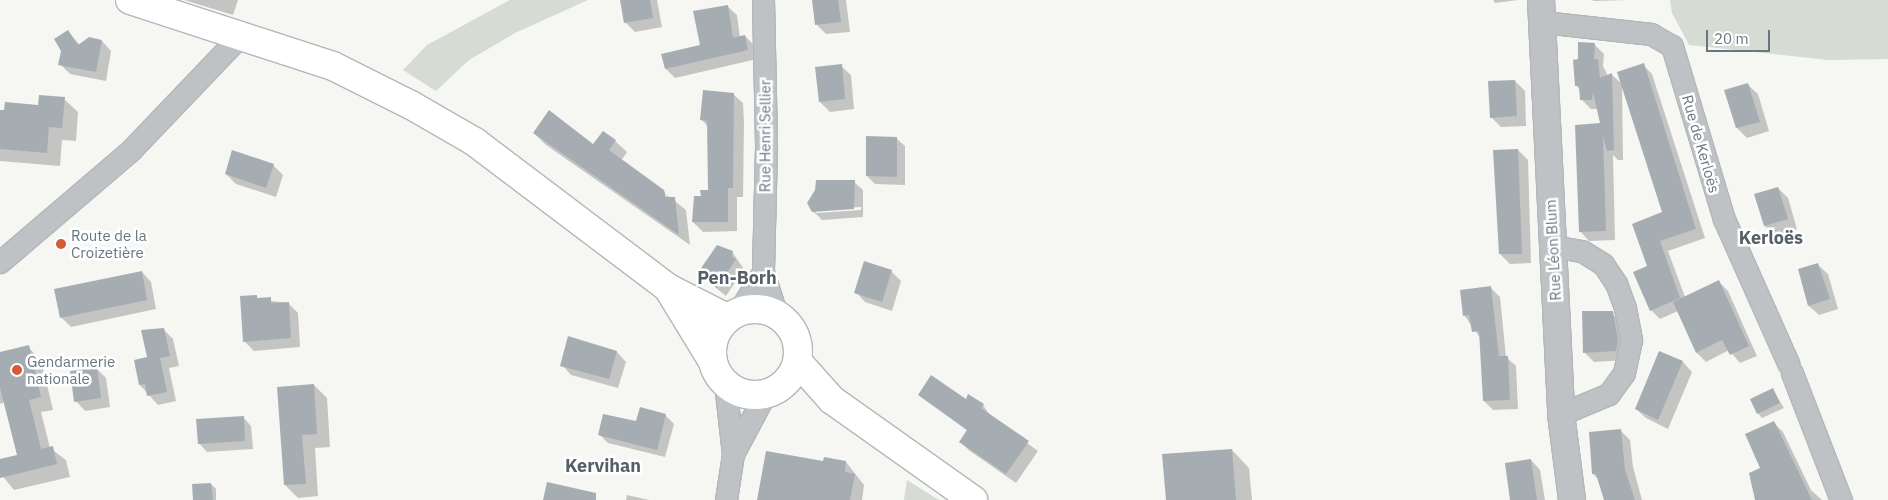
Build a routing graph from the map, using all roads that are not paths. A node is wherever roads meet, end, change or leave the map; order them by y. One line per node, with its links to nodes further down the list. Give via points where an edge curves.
1 (130, 0): 4 (main road)
2 (763, 0): 7 (street, Rue Henri Sellier, via 766,147)
3 (1542, 11): 5 (street, Rue Léon Blum); 20 (street, Rue de Kerloës, via 1651,34 1672,46 1724,219 1790,368)
4 (240, 36): 6 (street, via 132,150); 8 (main road, via 333,66 411,104 475,142)
5 (1553, 246): 15 (street, Rue Léon Blum); 15 (street, via 1582,251 1603,264 1616,283 1631,340 1624,373 1609,394)
6 (0, 262)
7 (763, 272): 9 (street, Rue Henri Sellier); 10 (street)
8 (668, 288): 10 (main road); 12 (main road)
9 (776, 314): 10 (main road, via 756,308); 11 (main road, via 792,328 798,346)
10 (733, 315): 12 (main road, via 715,335)
11 (798, 362): 13 (main road, via 789,379); 14 (main road)
12 (719, 372): 13 (main road, via 742,394); 16 (street)
13 (770, 393): 14 (main road); 16 (street)
14 (832, 400): 18 (main road)
15 (1561, 414): 19 (street, Rue Léon Blum)
16 (733, 454): 17 (street)
17 (726, 500)
18 (973, 500)
19 (1572, 500)
20 (1841, 500)

